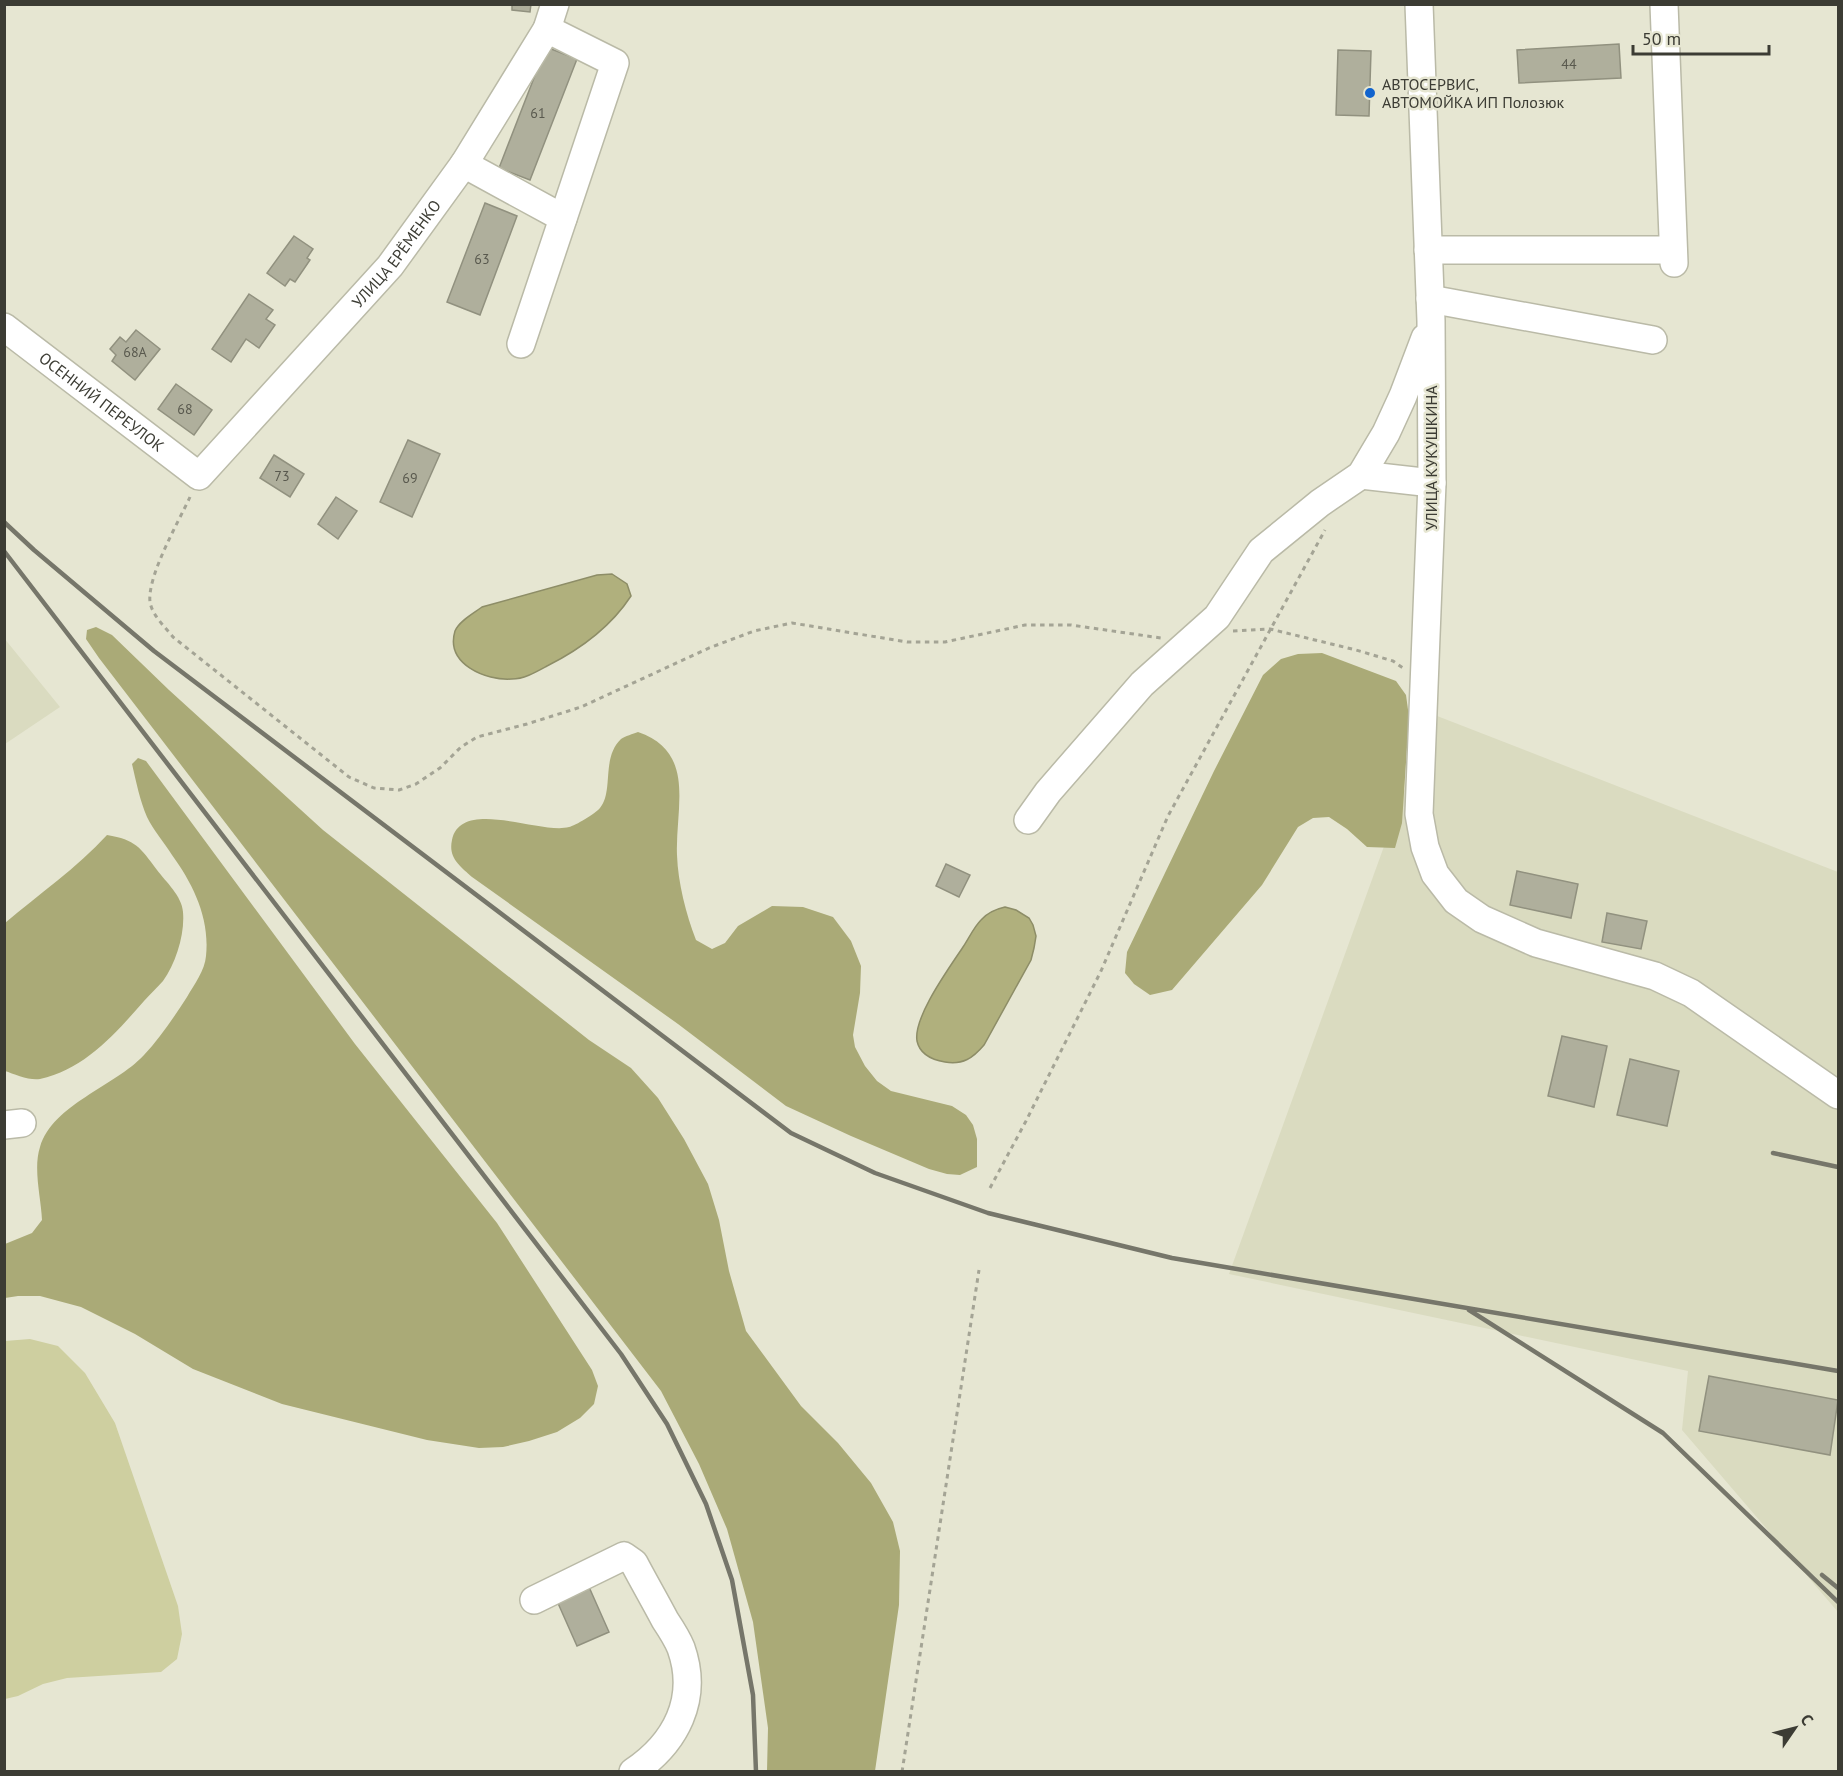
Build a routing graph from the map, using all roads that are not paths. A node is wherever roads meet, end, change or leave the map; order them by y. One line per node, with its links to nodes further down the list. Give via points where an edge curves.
1 (1419, 4): 6 (street, УЛИЦА КУКУШКИНА)
2 (1664, 4): 6 (street, via 1674,256)
3 (551, 17): 4 (street, УЛИЦА ЕРЁМЕНКО); 5 (street, via 615,63)
4 (464, 164): 5 (street); 11 (street, УЛИЦА ЕРЁМЕНКО, via 390,266)
5 (563, 218): 10 (street)
6 (1428, 250): 7 (street, УЛИЦА КУКУШКИНА)
7 (1431, 310): 9 (street); 12 (street, via 1403,396); 13 (street, УЛИЦА КУКУШКИНА)
8 (4, 327): 11 (street, ОСЕННИЙ ПЕРЕУЛОК)
9 (1653, 340)
10 (521, 344)
11 (199, 476)
12 (1360, 476): 13 (street); 14 (street, via 1261,551 1217,617 1134,692 1048,792)
13 (1432, 483): 15 (street, УЛИЦА КУКУШКИНА, via 1419,814 1435,874 1456,901 1482,919 1536,943 1655,976 1691,993)
14 (1029, 820)
15 (1839, 1095)
16 (534, 1600): 17 (street, via 624,1556 634,1563 680,1647 687,1698 680,1722 669,1738)
17 (633, 1772)

